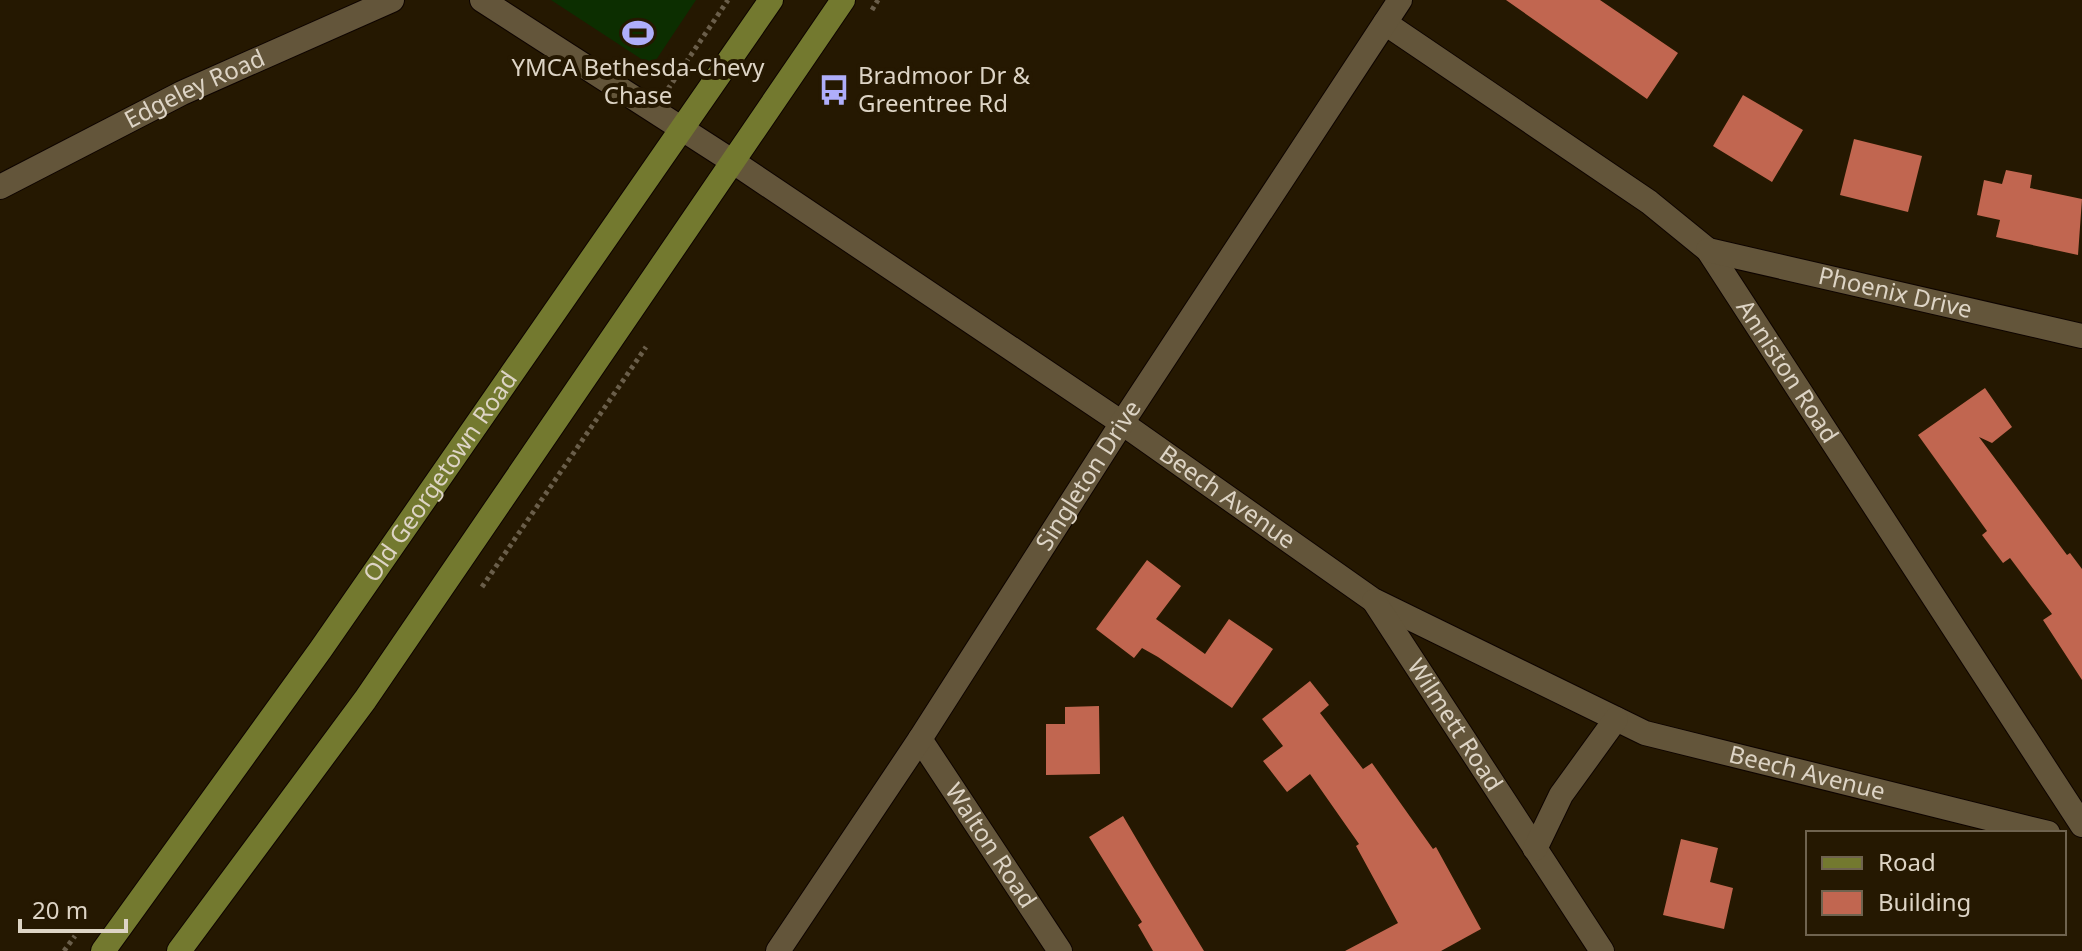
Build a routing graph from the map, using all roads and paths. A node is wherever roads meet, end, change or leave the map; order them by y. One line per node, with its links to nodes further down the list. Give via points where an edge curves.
1 (392, 0): 11 (street, Edgeley Road, via 182,93)
2 (482, 0): 9 (street, Beech Avenue)
3 (728, 0): 8 (path)
4 (771, 0): 9 (main road, Old Georgetown Road)
5 (843, 0): 10 (main road)
6 (1400, 0): 7 (street, Singleton Drive)
7 (1385, 23): 12 (street, Anniston Road, via 1649,202); 14 (street, Singleton Drive)
8 (694, 51)
9 (682, 129): 10 (street, Beech Avenue); 21 (main road, Old Georgetown Road, via 321,649)
10 (735, 163): 14 (street, Beech Avenue); 22 (main road, via 365,700)
11 (0, 187)
12 (1708, 250): 13 (street, Phoenix Drive); 18 (street, Anniston Road)
13 (2082, 336)
14 (1122, 423): 15 (street, Beech Avenue); 17 (street, Singleton Drive)
15 (1373, 600): 16 (street, Beech Avenue); 20 (street, Wilmett Road)
16 (1616, 719): 19 (street, Beech Avenue, via 1645,733); 20 (street, via 1561,795)
17 (920, 739): 23 (street, Singleton Drive); 24 (street, Walton Road)
18 (2082, 825)
19 (2040, 831)
20 (1535, 849): 25 (street, Wilmett Road)
21 (103, 951)
22 (179, 951)
23 (778, 951)
24 (1060, 951)
25 (1602, 951)

